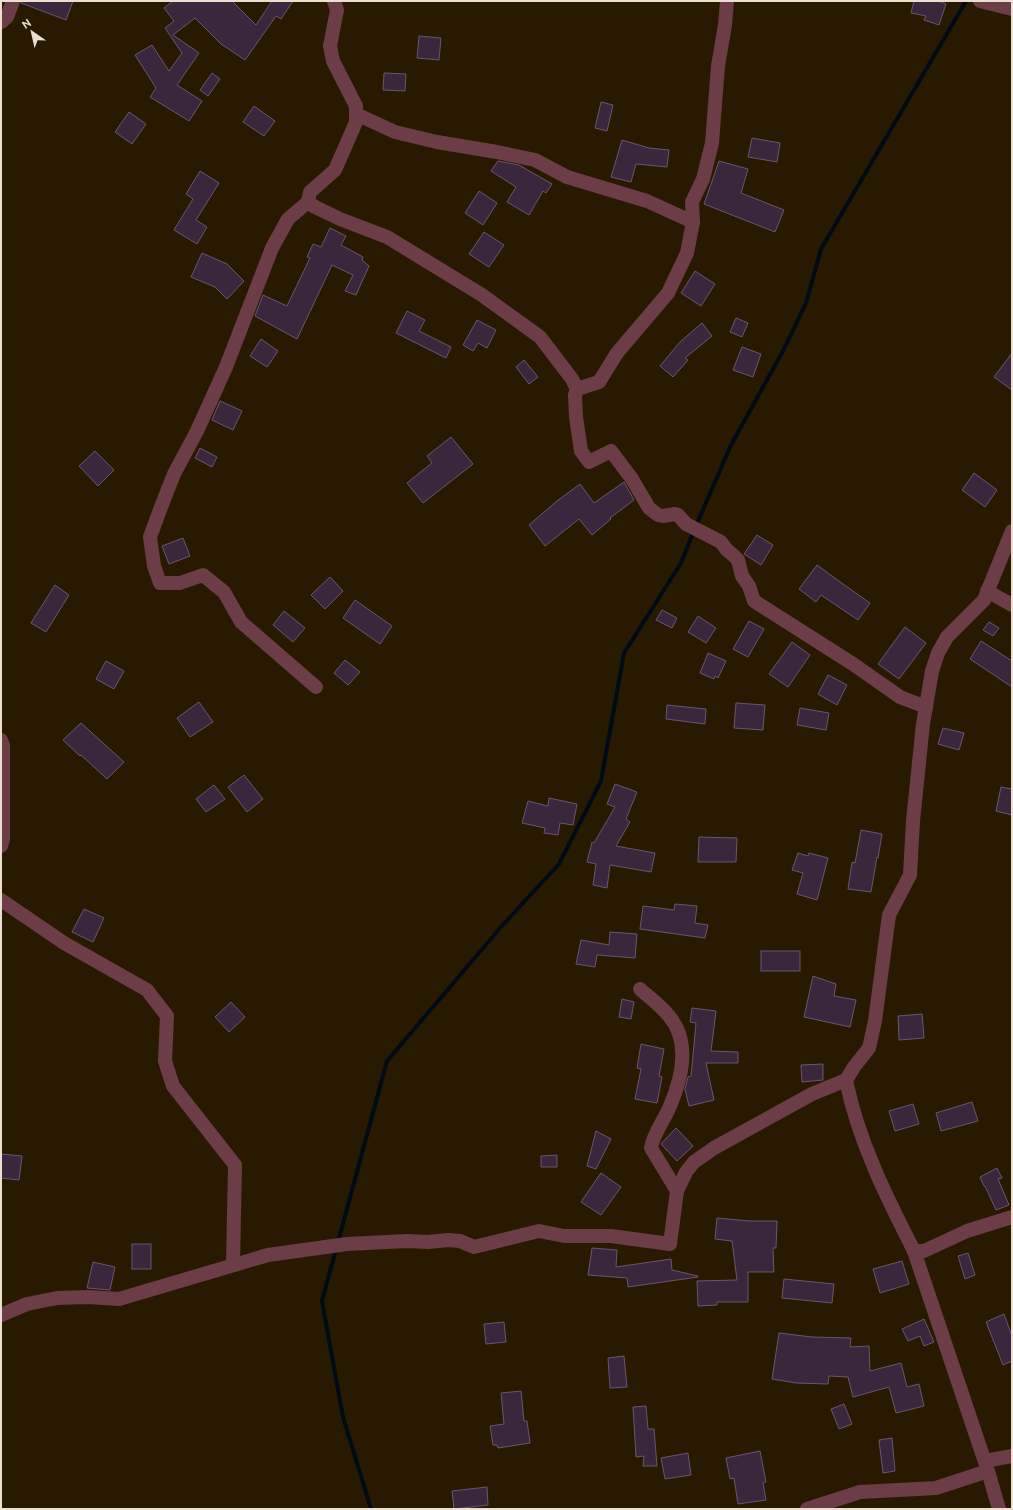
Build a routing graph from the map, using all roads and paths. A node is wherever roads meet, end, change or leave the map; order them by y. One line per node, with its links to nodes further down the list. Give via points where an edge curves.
1 (13, 1): 6 (street, via 7,17)
2 (334, 1): 7 (street, via 336,10 330,46 334,61 356,106)
3 (727, 1): 9 (street, via 718,66 712,143 703,179 692,202)
4 (980, 1): 5 (street)
5 (1012, 9)
6 (1, 22)
7 (356, 114): 8 (street, via 356,122 335,170 310,192); 9 (street, via 395,132 534,160 567,177 647,201)
8 (308, 202): 10 (street, via 340,220 387,237 482,296 540,337); 14 (street, via 288,219 272,248 226,367 197,432 174,474 150,537 154,566 160,583 180,583 203,575 224,592 241,622)
9 (693, 222): 10 (street, via 687,253 668,293 617,353 599,382)
10 (577, 389): 15 (street, via 576,417 581,451 589,462 611,451 649,508 658,515 678,515 686,524 721,542 738,560 742,576 754,601 900,696)
11 (1012, 530): 12 (street)
12 (987, 591): 13 (street); 15 (street, via 984,600 947,637 938,654 932,671)
13 (1012, 605)
14 (316, 687)
15 (926, 707): 20 (street, via 913,821 910,875 889,915 869,1048)
16 (1, 740): 17 (street)
17 (1, 846)
18 (1, 900): 24 (street, via 64,943 147,990 167,1016 165,1060 173,1086 235,1165)
19 (640, 989): 21 (street, via 669,1016 680,1037 683,1067 670,1106 651,1148)
20 (846, 1080): 21 (street, via 812,1094 714,1148 694,1162); 23 (street, via 852,1108 870,1158)
21 (677, 1191): 24 (street, via 670,1244 611,1236 564,1236 539,1231 474,1247 460,1241 448,1240 348,1244 268,1255)
22 (1012, 1217): 23 (street, via 967,1231 924,1251)
23 (914, 1251): 27 (street)
24 (233, 1264): 25 (street, via 118,1299 57,1298 28,1304)
25 (1, 1315)
26 (1012, 1456): 27 (street)
27 (987, 1466): 28 (street, via 936,1488 860,1492); 29 (street)
28 (807, 1509)
29 (999, 1509)

